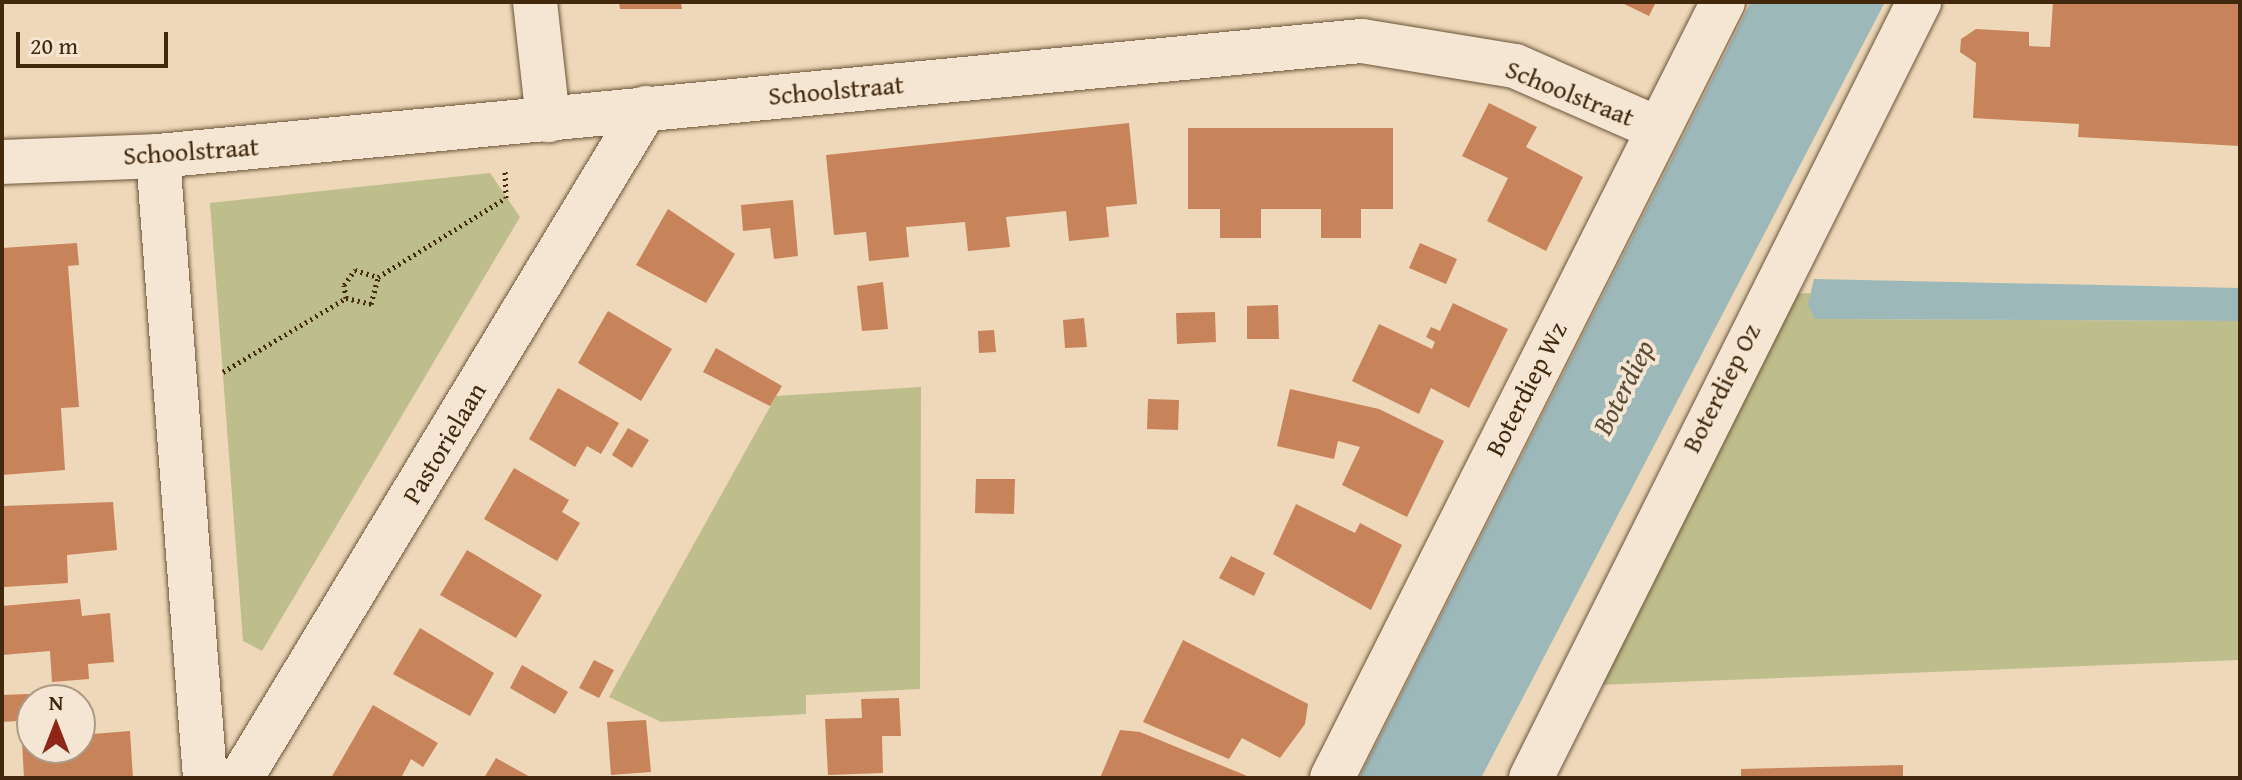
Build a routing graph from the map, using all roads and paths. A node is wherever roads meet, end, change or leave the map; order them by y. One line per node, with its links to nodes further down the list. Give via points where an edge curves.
1 (535, 2): 5 (street)
2 (1723, 2): 7 (street, Boterdiep Wz)
3 (1919, 2): 16 (street, Boterdiep Oz)
4 (646, 108): 5 (street, Schoolstraat); 7 (street, Schoolstraat, via 1362,41 1515,66); 14 (street, Pastorielaan)
5 (548, 120): 6 (street, Schoolstraat)
6 (504, 124): 8 (street, Schoolstraat); 10 (path, via 506,198)
7 (1656, 128): 15 (street, Boterdiep Wz)
8 (158, 156): 9 (street, Schoolstraat); 12 (street)
9 (2, 162)
10 (378, 277): 11 (path, via 371,304); 11 (path, via 355,270 344,285)
11 (346, 298): 12 (path, via 223,372)
12 (175, 381): 13 (street)
13 (205, 778)
14 (241, 778)
15 (1332, 778)
16 (1531, 778)

